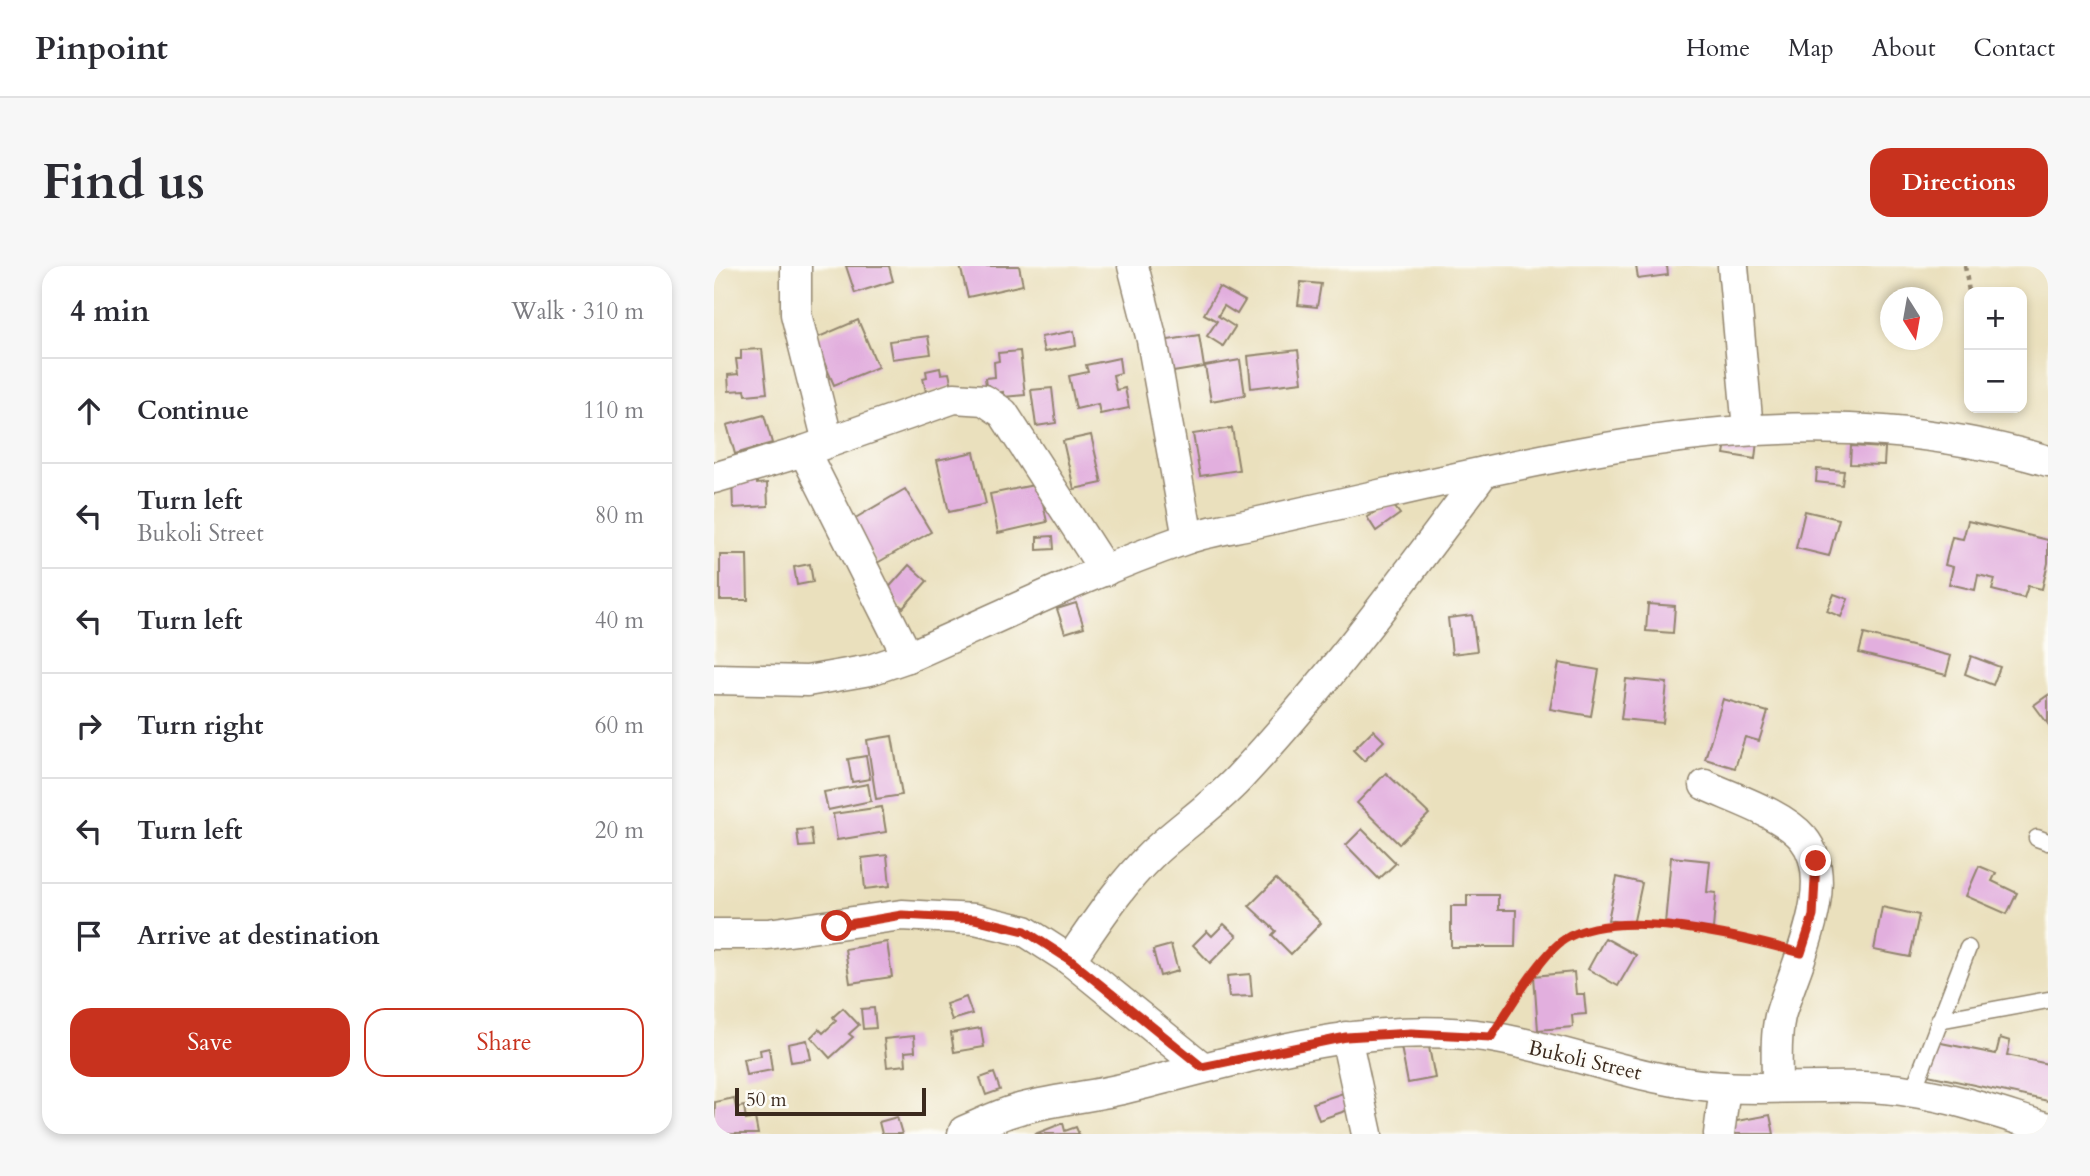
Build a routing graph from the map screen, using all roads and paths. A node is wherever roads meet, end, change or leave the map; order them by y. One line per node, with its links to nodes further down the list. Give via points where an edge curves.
1 (796, 266): 7 (street, via 796,314)
2 (1133, 266): 11 (street, via 1152,340)
3 (1733, 266): 6 (street)
4 (1965, 266): 5 (path)
5 (1968, 287)
6 (1748, 429): 8 (street, via 1896,429 1987,443); 9 (street, via 1623,445)
7 (816, 447): 10 (street); 12 (street, via 954,398 984,400 1003,413); 13 (street)
8 (2048, 461)
9 (1484, 472): 11 (street); 19 (street, via 1387,602 1291,718 1238,779 1151,855)
10 (714, 478)
11 (1188, 538): 12 (street)
12 (1105, 571): 13 (street)
13 (908, 657): 14 (street, via 870,670 807,681)
14 (714, 679)
15 (1705, 785): 18 (street, via 1769,814 1803,838 1816,861 1816,888)
16 (714, 934): 19 (street, via 768,934 902,915 975,919 1025,931)
17 (1968, 948): 21 (lane)
18 (1801, 953): 23 (path, via 1736,935 1644,925 1586,929 1563,940 1524,986); 25 (street, via 1780,1019)
19 (1070, 960): 24 (street)
20 (2048, 1000): 21 (lane)
21 (1939, 1020): 27 (lane)
22 (1346, 1037): 23 (street, Bukoli Street, via 1411,1033); 24 (street, Bukoli Street); 30 (street)
23 (1491, 1037): 26 (street, Bukoli Street, via 1627,1072)
24 (1202, 1067): 29 (street, Bukoli Street, via 1129,1088 1015,1110)
25 (1777, 1086): 26 (street, Bukoli Street); 27 (street, Bukoli Street)
26 (1725, 1087): 31 (street)
27 (1913, 1091): 28 (street, Bukoli Street)
28 (2048, 1128)
29 (962, 1134)
30 (1367, 1134)
31 (1719, 1134)

